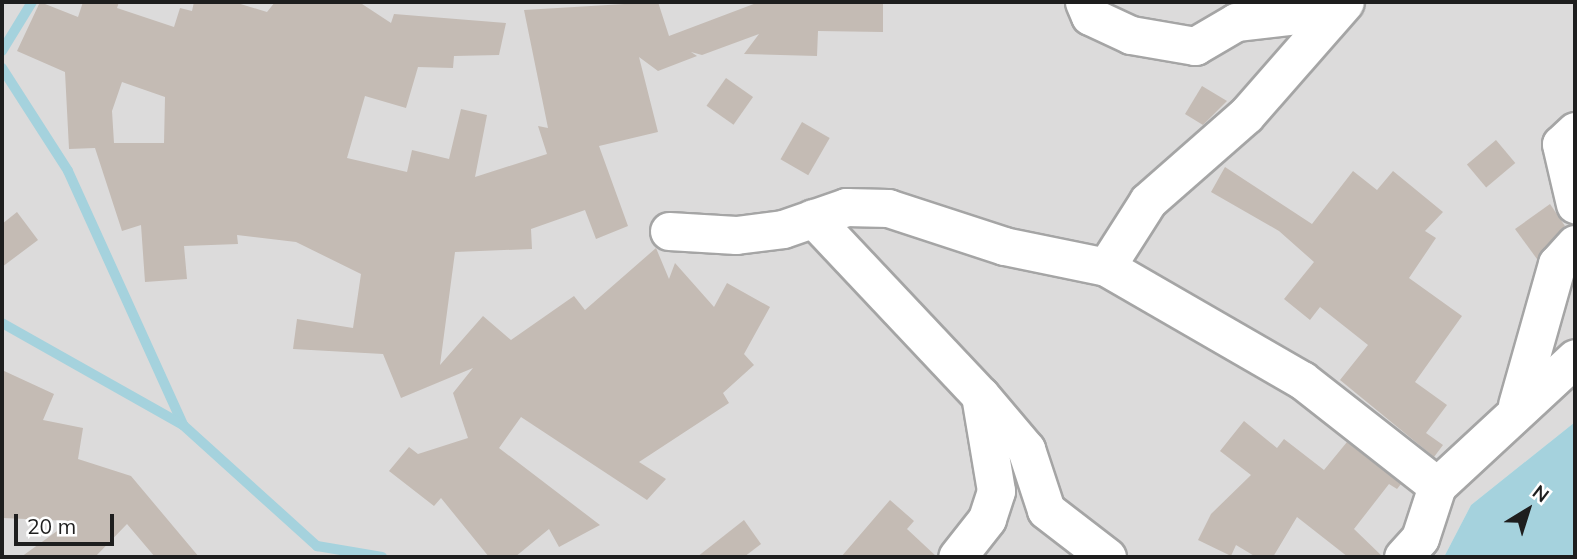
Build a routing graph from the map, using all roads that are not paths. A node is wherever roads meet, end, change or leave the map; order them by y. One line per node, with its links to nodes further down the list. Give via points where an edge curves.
1 (1084, 2): 2 (street, via 1090,16 1131,35 1195,46 1236,22)
2 (1339, 7): 8 (street, via 1246,115 1147,201)
3 (1575, 131): 4 (street, via 1561,144)
4 (1575, 204)
5 (813, 218): 6 (street, via 736,235); 8 (street, via 846,207 888,208 1004,246); 10 (street)
6 (669, 231)
7 (1575, 244): 11 (street, via 1557,264)
8 (1106, 267): 12 (street, via 1301,380)
9 (1575, 358): 11 (street)
10 (980, 395): 13 (street, via 996,491 987,519); 14 (street, via 1027,449 1046,510)
11 (1514, 411): 12 (street)
12 (1437, 486): 15 (street, via 1420,538)
13 (957, 557)
14 (1107, 557)
15 (1403, 557)

